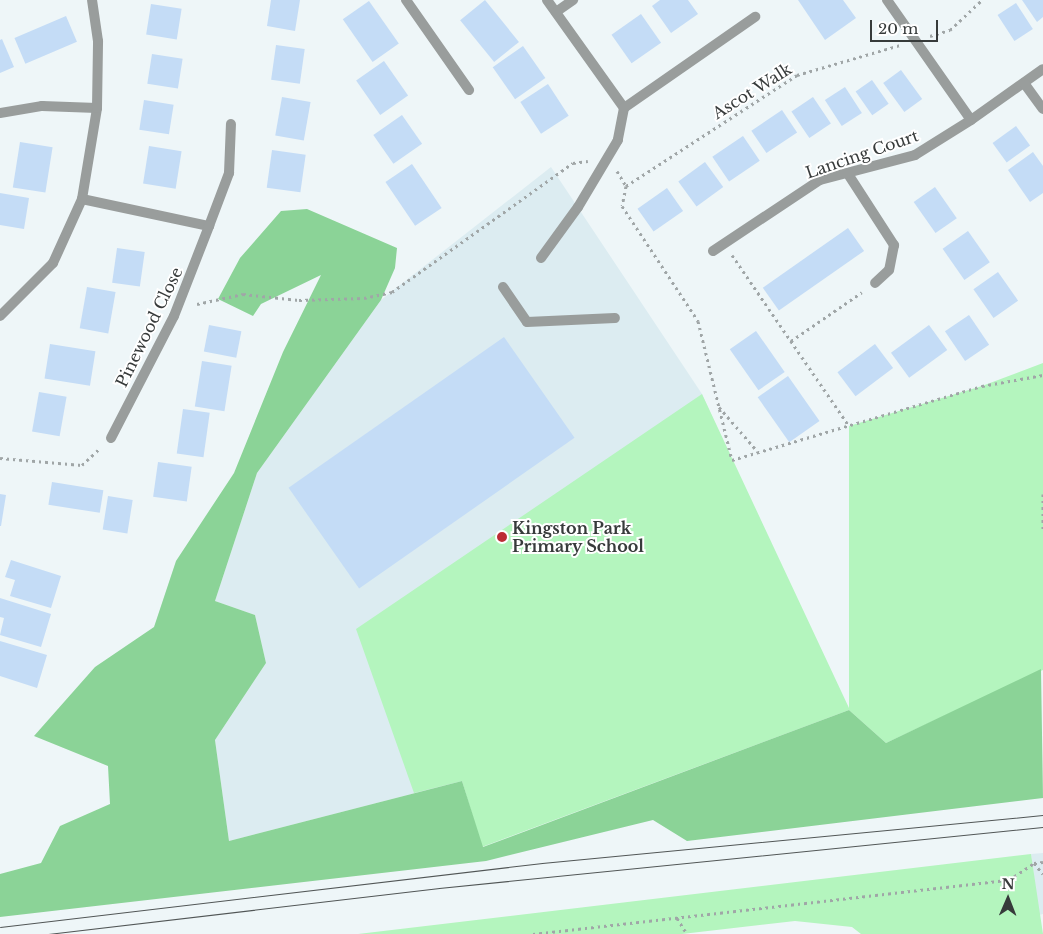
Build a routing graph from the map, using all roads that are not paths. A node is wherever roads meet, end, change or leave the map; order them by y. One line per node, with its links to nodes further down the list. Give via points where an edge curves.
1 (92, 0): 11 (street, via 98,41)
2 (406, 0): 10 (street)
3 (547, 0): 6 (street)
4 (573, 0): 6 (street)
5 (887, 0): 15 (street)
6 (556, 12): 12 (street)
7 (755, 17): 12 (street)
8 (1043, 70): 9 (street, Lancing Court)
9 (1024, 83): 13 (street); 15 (street, Lancing Court)
10 (469, 90)
11 (97, 108): 14 (street, via 42,106); 18 (street)
12 (624, 108): 21 (street, via 623,125 608,158)
13 (1043, 110)
14 (0, 113)
15 (971, 120): 17 (street, Lancing Court, via 915,155)
16 (231, 124): 19 (street, Pinewood Close, via 229,173)
17 (848, 174): 20 (street, Lancing Court, via 804,189); 22 (street, via 894,245 889,270)
18 (82, 199): 19 (street); 24 (street, via 53,262)
19 (209, 226): 26 (street, Pinewood Close, via 174,316)
20 (713, 251)
21 (541, 258)
22 (874, 283)
23 (503, 287): 25 (street, via 527,322)
24 (0, 316)
25 (615, 318)
26 (111, 438)

